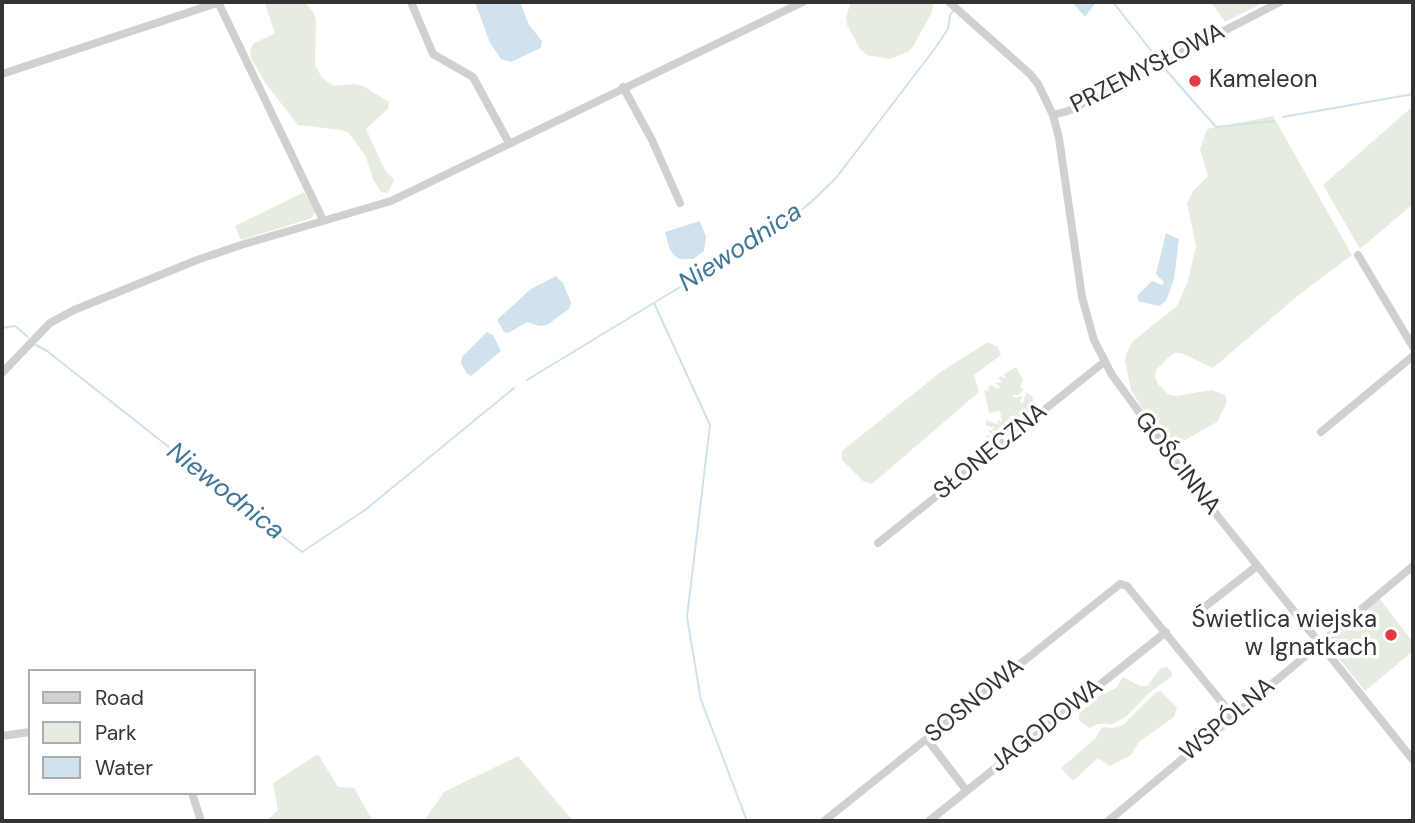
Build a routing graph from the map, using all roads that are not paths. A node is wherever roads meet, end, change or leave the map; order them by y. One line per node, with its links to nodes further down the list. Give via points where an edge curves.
1 (219, 2): 6 (street); 11 (street)
2 (411, 2): 9 (street, via 433,54 473,77)
3 (803, 2): 7 (street)
4 (949, 2): 8 (street, GOŚCINNA, via 1030,74)
5 (1280, 2): 8 (street, PRZEMYSŁOWA)
6 (2, 74)
7 (623, 87): 9 (street); 10 (street)
8 (1053, 115): 15 (street, GOŚCINNA, via 1082,297)
9 (509, 143): 11 (street, via 391,201)
10 (680, 204)
11 (323, 220): 16 (street, via 197,260 74,310 50,323)
12 (1358, 256): 13 (street)
13 (1413, 347)
14 (1413, 356): 17 (street)
15 (1104, 362): 18 (street, SŁONECZNA); 19 (street, GOŚCINNA, via 1142,419)
16 (2, 373)
17 (1321, 432)
18 (878, 543)
19 (1257, 566): 21 (street); 23 (street, GOŚCINNA)
20 (1413, 566): 23 (street, WSPÓLNA)
21 (1198, 612)
22 (1166, 632): 24 (street); 27 (street, SOSNOWA, via 1127,586 1120,584); 29 (street, JAGODOWA)
23 (1320, 643): 24 (street, WSPÓLNA); 28 (street, GOŚCINNA)
24 (1233, 716): 34 (street, WSPÓLNA)
25 (28, 732): 26 (street)
26 (2, 736)
27 (927, 739): 29 (street); 32 (street, SOSNOWA)
28 (1413, 760)
29 (966, 790): 33 (street, JAGODOWA)
30 (193, 795): 31 (street)
31 (201, 821)
32 (824, 821)
33 (929, 821)
34 (1108, 821)

